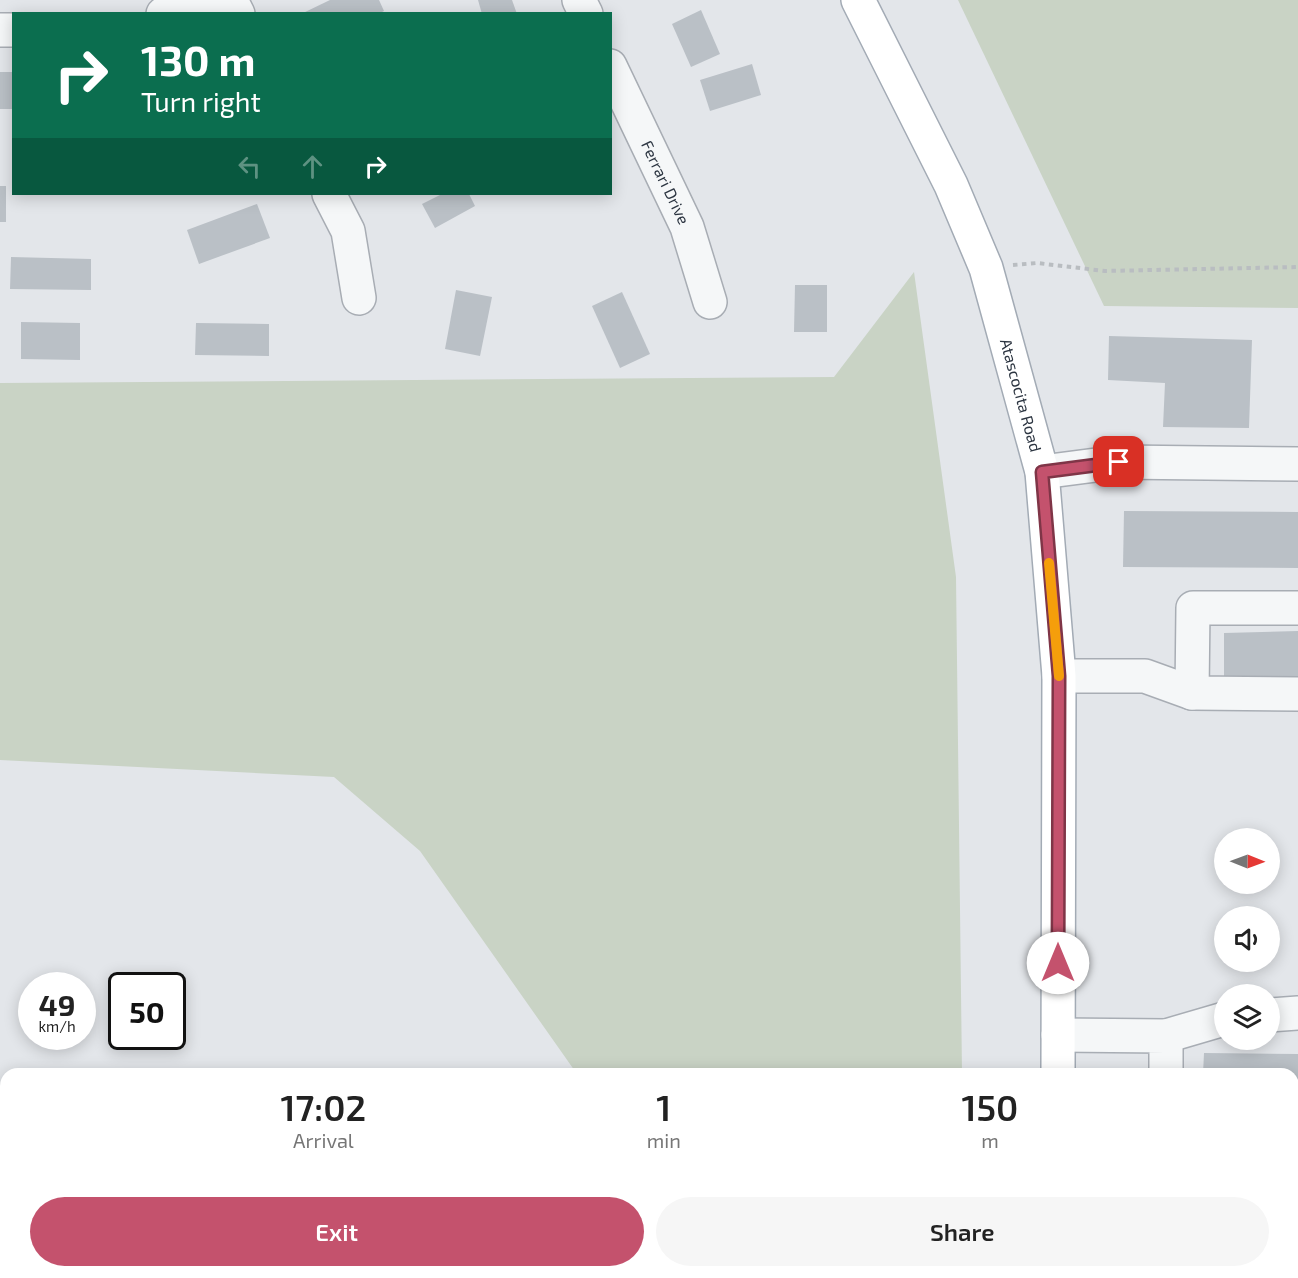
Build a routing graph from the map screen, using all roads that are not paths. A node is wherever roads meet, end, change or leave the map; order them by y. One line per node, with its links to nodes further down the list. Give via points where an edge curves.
1 (208, 0): 3 (street)
2 (858, 0): 9 (main road, Atascocita Road, via 951,185 986,268)
3 (169, 12)
4 (612, 70): 7 (street, Ferrari Drive, via 687,227)
5 (330, 195): 6 (street, via 348,231)
6 (359, 298)
7 (710, 302)
8 (1298, 465): 9 (street, via 1119,462)
9 (1042, 472): 11 (main road, Atascocita Road)
10 (1298, 608): 12 (street, via 1194,608)
11 (1059, 676): 12 (street, via 1145,676); 17 (main road, Atascocita Road)
12 (1192, 693): 13 (street)
13 (1298, 694)
14 (1298, 1013): 15 (street)
15 (1280, 1014)
16 (1214, 1022): 18 (street)
17 (1058, 1035): 18 (street); 19 (main road, Atascocita Road)
18 (1166, 1036): 20 (street)
19 (1058, 1068)
20 (1166, 1068)

